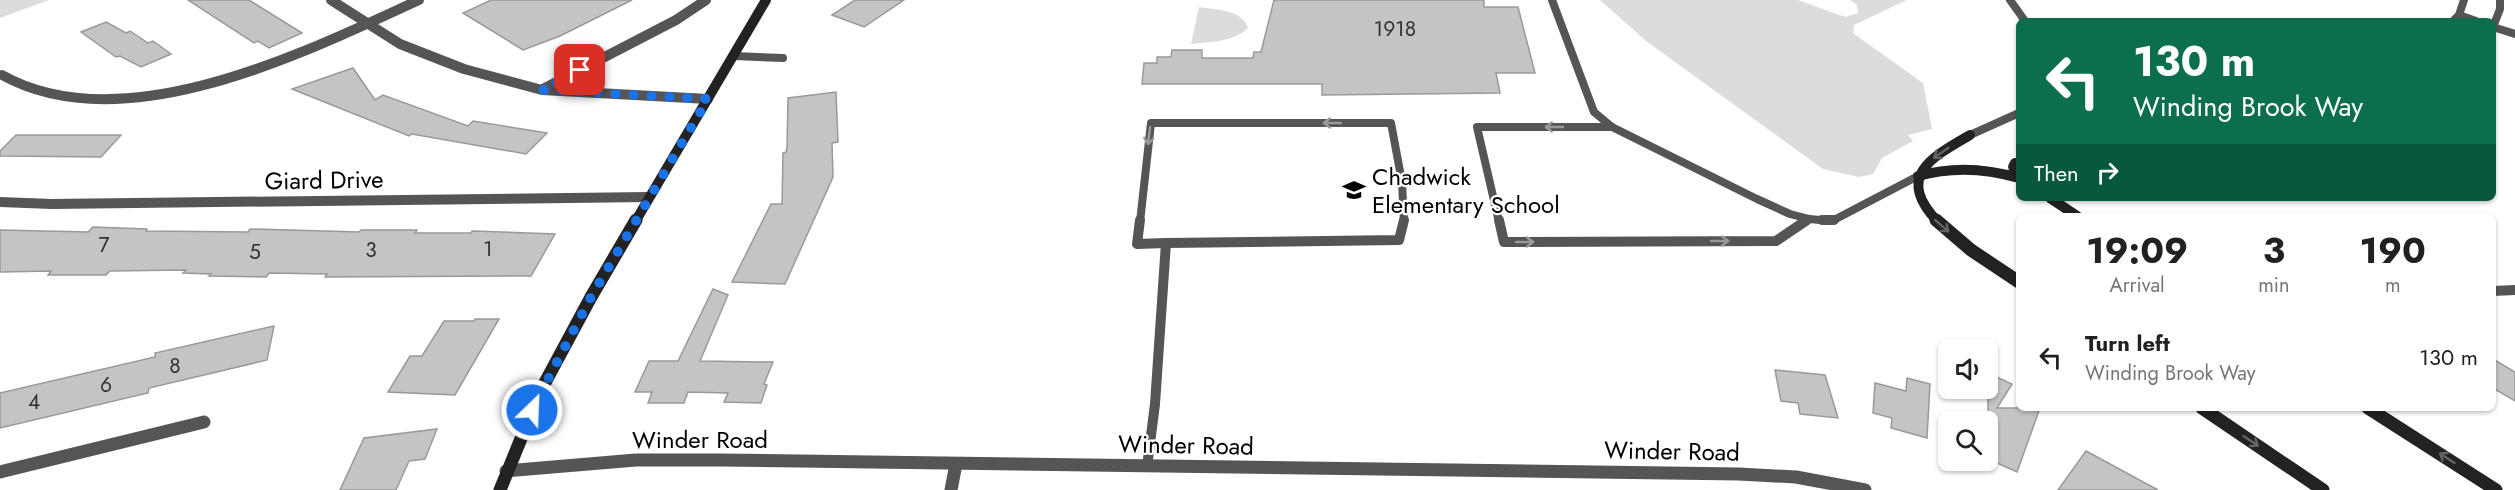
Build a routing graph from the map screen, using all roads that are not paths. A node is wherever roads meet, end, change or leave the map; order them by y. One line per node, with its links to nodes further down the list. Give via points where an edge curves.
1 (331, 0): 12 (street)
2 (419, 0): 12 (street)
3 (706, 0): 18 (street, via 676,20)
4 (766, 0): 15 (street)
5 (1552, 0): 21 (lane, via 1594,112)
6 (2010, 0): 9 (lane)
7 (2464, 0): 10 (lane)
8 (2500, 0): 11 (lane)
9 (2023, 18)
10 (2456, 18)
11 (2496, 19)
12 (368, 23): 17 (street, via 262,70 175,92 77,98 22,88); 18 (street, via 400,44 432,58)
13 (2496, 28): 14 (lane)
14 (2515, 34)
15 (734, 56): 16 (lane); 19 (street)
16 (783, 58)
17 (2, 75)
18 (542, 90): 19 (street)
19 (708, 99): 25 (street)
20 (2016, 114): 22 (lane)
21 (1612, 127): 29 (lane, via 1757,199); 29 (lane, one-way to 29, via 1477,127 1504,242 1776,241)
22 (1970, 135): 23 (street, one-way to 23, via 1925,165)
23 (1918, 176): 24 (street, via 1941,169 1977,168); 29 (lane, via 1832,220); 31 (street, one-way to 31, via 1917,189 1932,217)
24 (2016, 176)
25 (649, 197): 27 (street, Giard Drive); 39 (street, via 541,390)
26 (2054, 201): 28 (street)
27 (0, 202)
28 (2072, 213)
29 (1809, 219)
30 (1166, 243): 30 (lane, one-way to 30, via 1399,240 1405,210 1391,123 1151,123 1137,244); 38 (lane, via 1155,404)
31 (2016, 280)
32 (2515, 290): 33 (lane)
33 (2496, 291)
34 (2206, 411): 44 (street, one-way to 44)
35 (2373, 411): 45 (street, one-way to 35)
36 (204, 422): 40 (street)
37 (956, 464): 38 (street, Winder Road); 39 (street, Winder Road, via 636,460); 42 (street)
38 (1146, 467): 43 (street, Winder Road, via 1739,474 1796,477)
39 (506, 471): 41 (street)
40 (0, 472)
41 (500, 490)
42 (951, 490)
43 (1865, 490)
44 (2323, 490)
45 (2496, 490)

